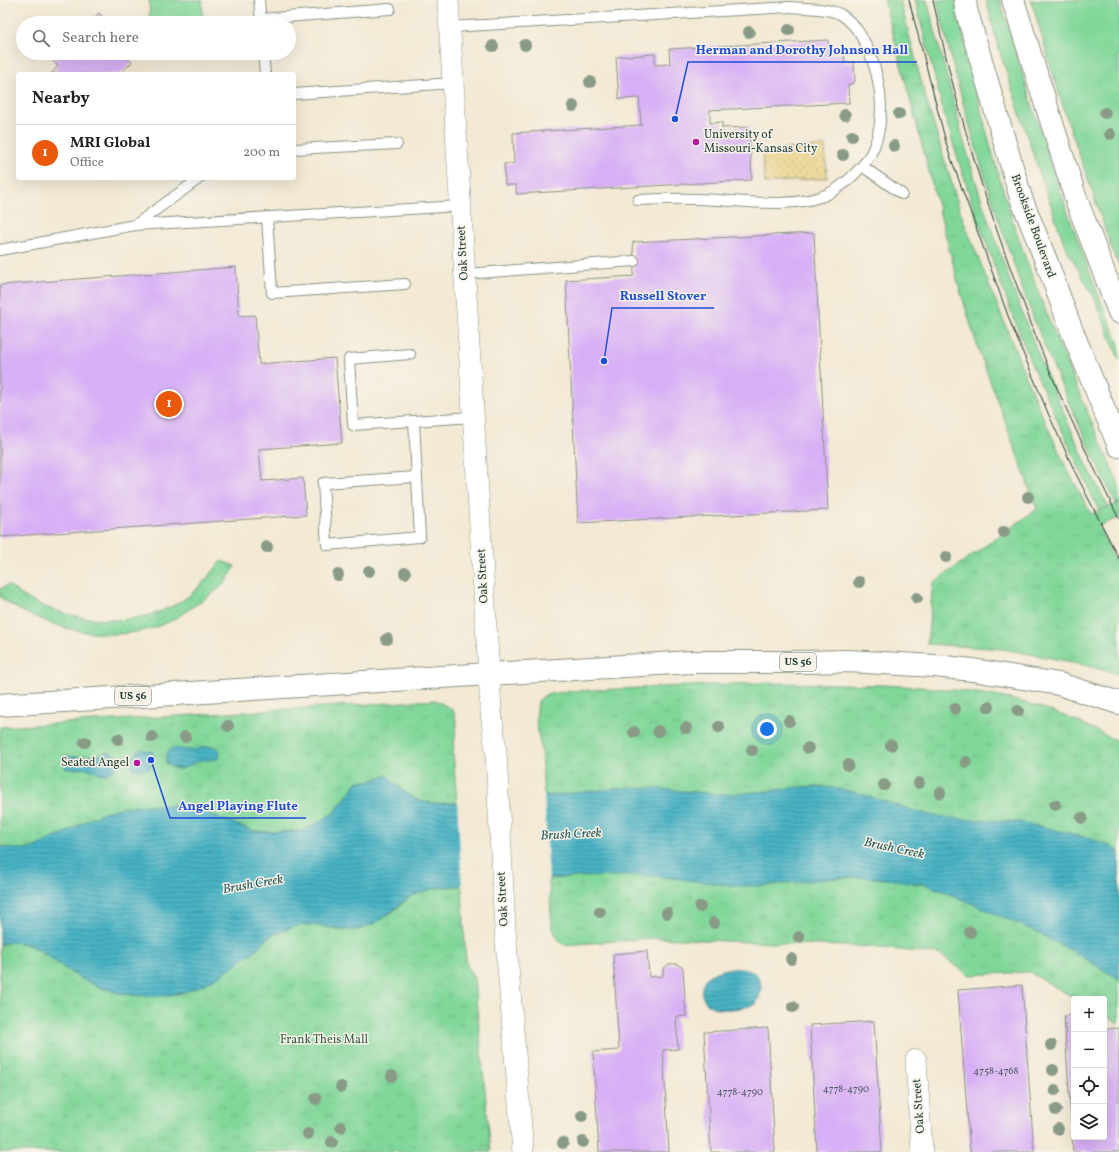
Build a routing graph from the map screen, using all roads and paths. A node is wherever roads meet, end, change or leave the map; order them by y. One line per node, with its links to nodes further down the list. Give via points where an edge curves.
1 (259, 0): 6 (lane)
2 (448, 0): 8 (street, Oak Street)
3 (964, 0): 30 (main road, Brookside Boulevard, via 1021,198)
4 (1013, 0): 26 (main road, via 1076,199)
5 (390, 9): 7 (lane)
6 (261, 16)
7 (296, 18)
8 (450, 27): 11 (street, Oak Street); 15 (lane, via 789,7 839,14 852,24 863,39 871,58 881,105 874,148)
9 (264, 60): 10 (lane)
10 (265, 72)
11 (453, 83): 12 (lane); 19 (street, Oak Street)
12 (296, 94)
13 (397, 144): 14 (lane)
14 (296, 149)
15 (862, 166): 17 (lane); 18 (lane, via 840,187 810,200 782,203 671,198)
16 (197, 180): 21 (lane)
17 (902, 194)
18 (638, 200)
19 (460, 206): 20 (lane); 24 (street, Oak Street)
20 (268, 217): 21 (lane); 25 (lane, via 272,293)
21 (135, 225): 22 (lane)
22 (0, 250)
23 (634, 261): 24 (lane)
24 (465, 274): 28 (street, Oak Street)
25 (405, 284)
26 (1119, 312)
27 (410, 354): 29 (lane, via 349,359 353,425)
28 (473, 417): 29 (lane); 32 (street, Oak Street)
29 (414, 421): 31 (lane)
30 (1119, 446)
31 (417, 477): 31 (lane, via 420,537 327,545 323,483)
32 (489, 674): 33 (main road, US 56, via 692,662 848,662 935,666 1059,684); 34 (main road, US 56); 36 (street, Oak Street, via 496,752 505,930)
33 (1119, 703)
34 (0, 705)
35 (916, 1060): 37 (street, Oak Street)
36 (523, 1152)
37 (922, 1152)

